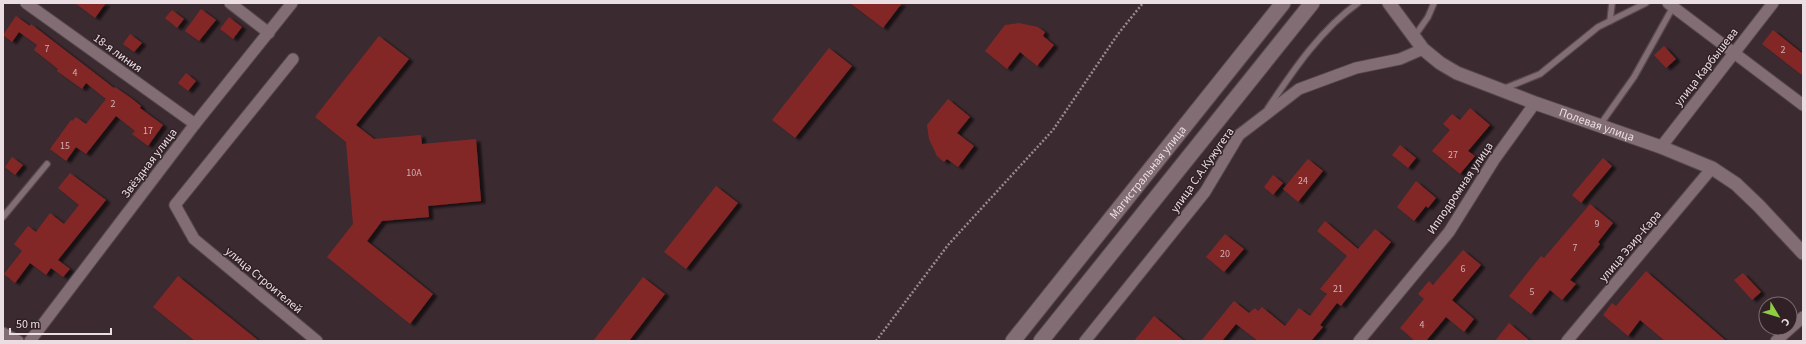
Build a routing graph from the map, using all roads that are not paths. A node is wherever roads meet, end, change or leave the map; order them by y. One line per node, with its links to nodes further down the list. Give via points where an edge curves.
1 (26, 3): 23 (street, 18-я линия)
2 (230, 3): 14 (street)
3 (292, 3): 14 (street, Звёздная улица)
4 (1283, 3): 35 (main road, Магистральная улица)
5 (1312, 3): 36 (main road, Магистральная улица)
6 (1358, 3): 22 (lane, via 1339,16 1290,76)
7 (1434, 3): 15 (lane)
8 (1612, 3): 13 (lane)
9 (1646, 3): 13 (lane)
10 (1773, 3): 17 (street, улица Карбышева)
11 (1391, 4): 15 (street, Полевая улица)
12 (1671, 5): 17 (street); 24 (lane, via 1634,76)
13 (1610, 21): 19 (lane, via 1598,27 1540,74)
14 (269, 33): 23 (street, Звёздная улица)
15 (1414, 38): 16 (street, Полевая улица)
16 (1423, 49): 19 (street, Полевая улица, via 1457,73); 22 (street, улица С.А.Кужугета, via 1400,59 1356,68 1299,89)
17 (1733, 52): 21 (street); 25 (street, улица Карбышева)
18 (293, 59): 34 (street, улица Строителей, via 176,205 194,240)
19 (1500, 90): 20 (street, Полевая улица)
20 (1535, 103): 24 (street, Полевая улица); 38 (street, Ипподромная улица, via 1494,160 1449,232)
21 (1803, 105)
22 (1260, 119): 37 (street, улица С.А.Кужугета, via 1239,136 1205,192)
23 (195, 124): 33 (street, Звёздная улица)
24 (1599, 126): 25 (street, Полевая улица)
25 (1661, 147): 27 (street, Полевая улица)
26 (47, 164): 28 (lane)
27 (1712, 168): 29 (street, Полевая улица, via 1736,184 1760,206); 39 (street, улица Эзир-Кара)
28 (3, 217)
29 (1803, 253)
30 (1803, 317): 40 (street)
31 (3, 333): 32 (street)
32 (18, 341)
33 (30, 341)
34 (317, 341)
35 (1013, 341)
36 (1041, 341)
37 (1085, 341)
38 (1359, 341)
39 (1567, 341)
40 (1776, 341)

